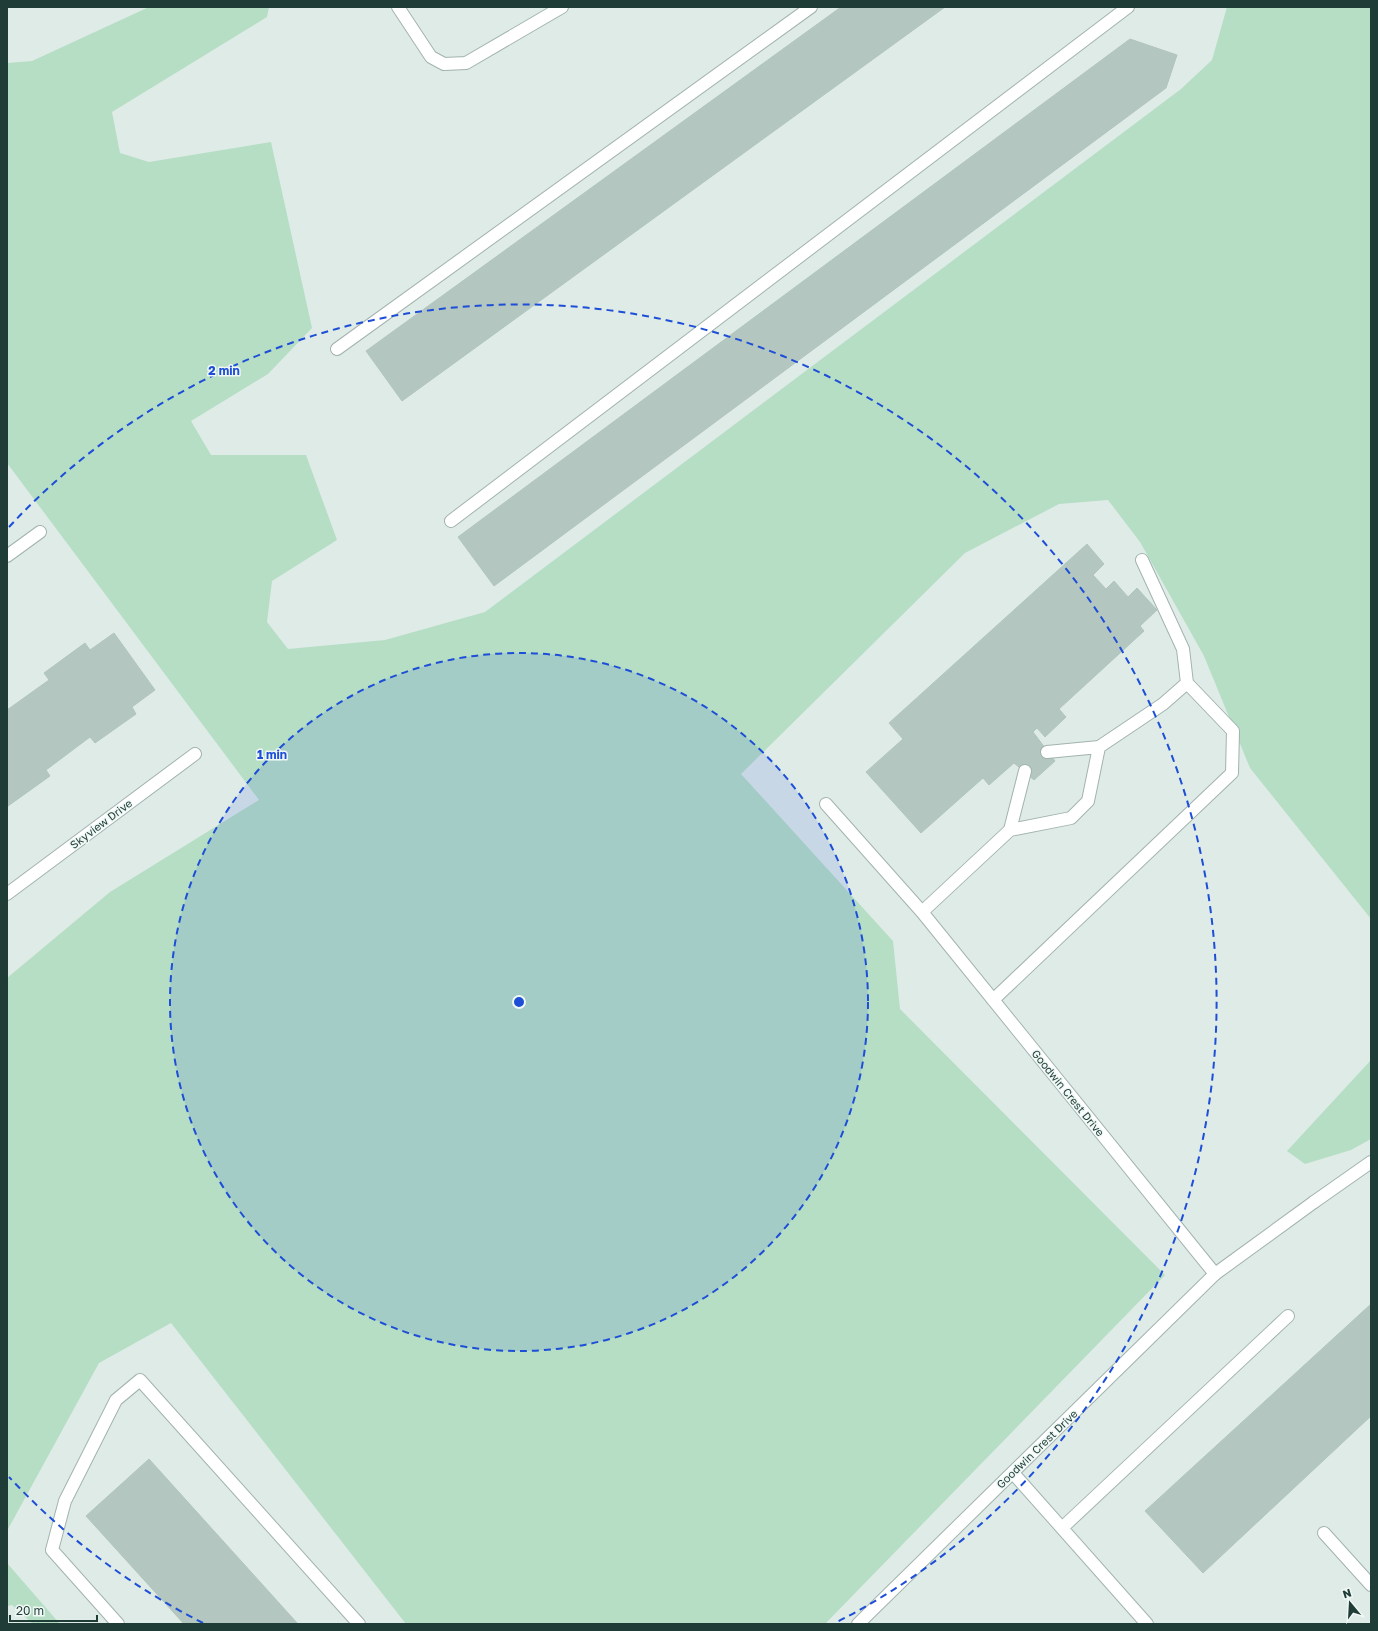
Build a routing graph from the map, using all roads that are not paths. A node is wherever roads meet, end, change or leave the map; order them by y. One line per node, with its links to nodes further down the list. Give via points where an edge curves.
1 (398, 7): 2 (street, via 431,57 444,64 466,63)
2 (562, 7)
3 (811, 7): 5 (street)
4 (1128, 7): 6 (street)
5 (338, 350)
6 (451, 521)
7 (40, 532): 8 (street)
8 (7, 556)
9 (1142, 560): 10 (street, via 1184,649)
10 (1187, 683): 11 (street, via 1163,704); 19 (street, via 1233,731 1232,773)
11 (1099, 747): 12 (street); 16 (street, via 1088,801 1071,818)
12 (1047, 752)
13 (195, 754): 17 (street, Skyview Drive)
14 (1025, 771): 16 (street)
15 (826, 804): 18 (street, Goodwin Crest Drive)
16 (1010, 830): 18 (street)
17 (7, 894)
18 (922, 912): 19 (street, Goodwin Crest Drive)
19 (993, 1000): 21 (street, Goodwin Crest Drive)
20 (1371, 1162): 21 (street, Goodwin Crest Drive)
21 (1215, 1274): 23 (street, Goodwin Crest Drive)
22 (1288, 1316): 24 (street)
23 (1012, 1473): 24 (street); 29 (street, Goodwin Crest Drive)
24 (1062, 1528): 30 (street)
25 (1324, 1533): 26 (street)
26 (1371, 1585)
27 (118, 1624): 28 (street, via 52,1550 65,1501 116,1400 140,1380)
28 (359, 1624)
29 (858, 1624)
30 (1147, 1624)

